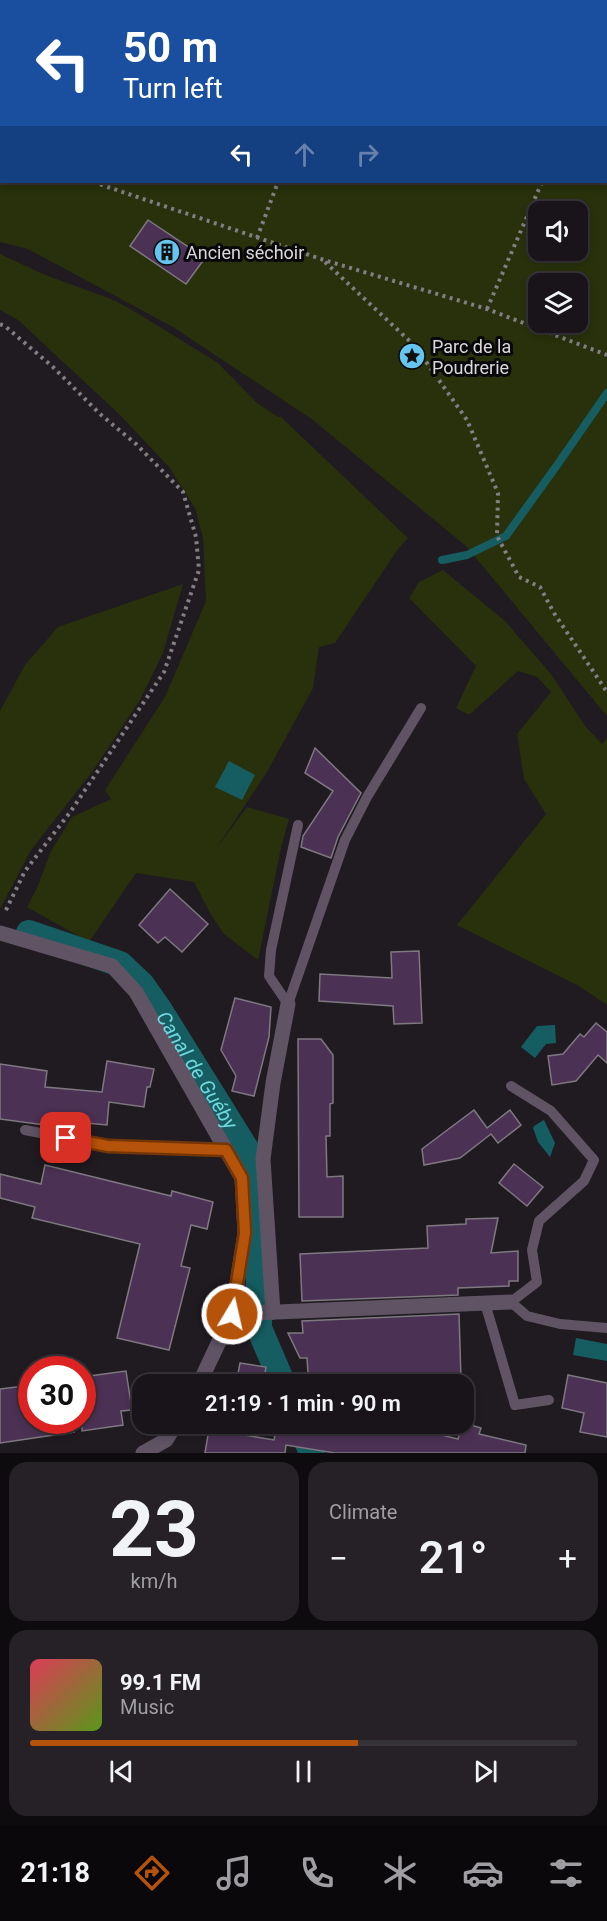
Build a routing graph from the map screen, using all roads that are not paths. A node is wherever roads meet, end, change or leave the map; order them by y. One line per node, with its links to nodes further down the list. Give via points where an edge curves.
1 (421, 708): 4 (lane, via 345,840)
2 (298, 825): 4 (lane, via 269,976)
3 (0, 933): 7 (street, via 112,966 136,992)
4 (288, 1004): 10 (street, via 263,1159)
5 (511, 1086): 8 (lane, via 551,1111 594,1160 584,1181 540,1221 532,1250 537,1282)
6 (25, 1130): 7 (lane, via 108,1146)
7 (226, 1150): 11 (street, via 242,1178 245,1233)
8 (511, 1302): 9 (street); 12 (lane, via 527,1316 560,1324)
9 (485, 1303): 10 (street); 14 (lane, via 515,1405)
10 (273, 1312): 11 (street)
11 (232, 1314): 13 (street)
12 (607, 1328)
13 (204, 1374)
14 (549, 1400)
15 (170, 1434): 16 (street)
16 (143, 1453)

